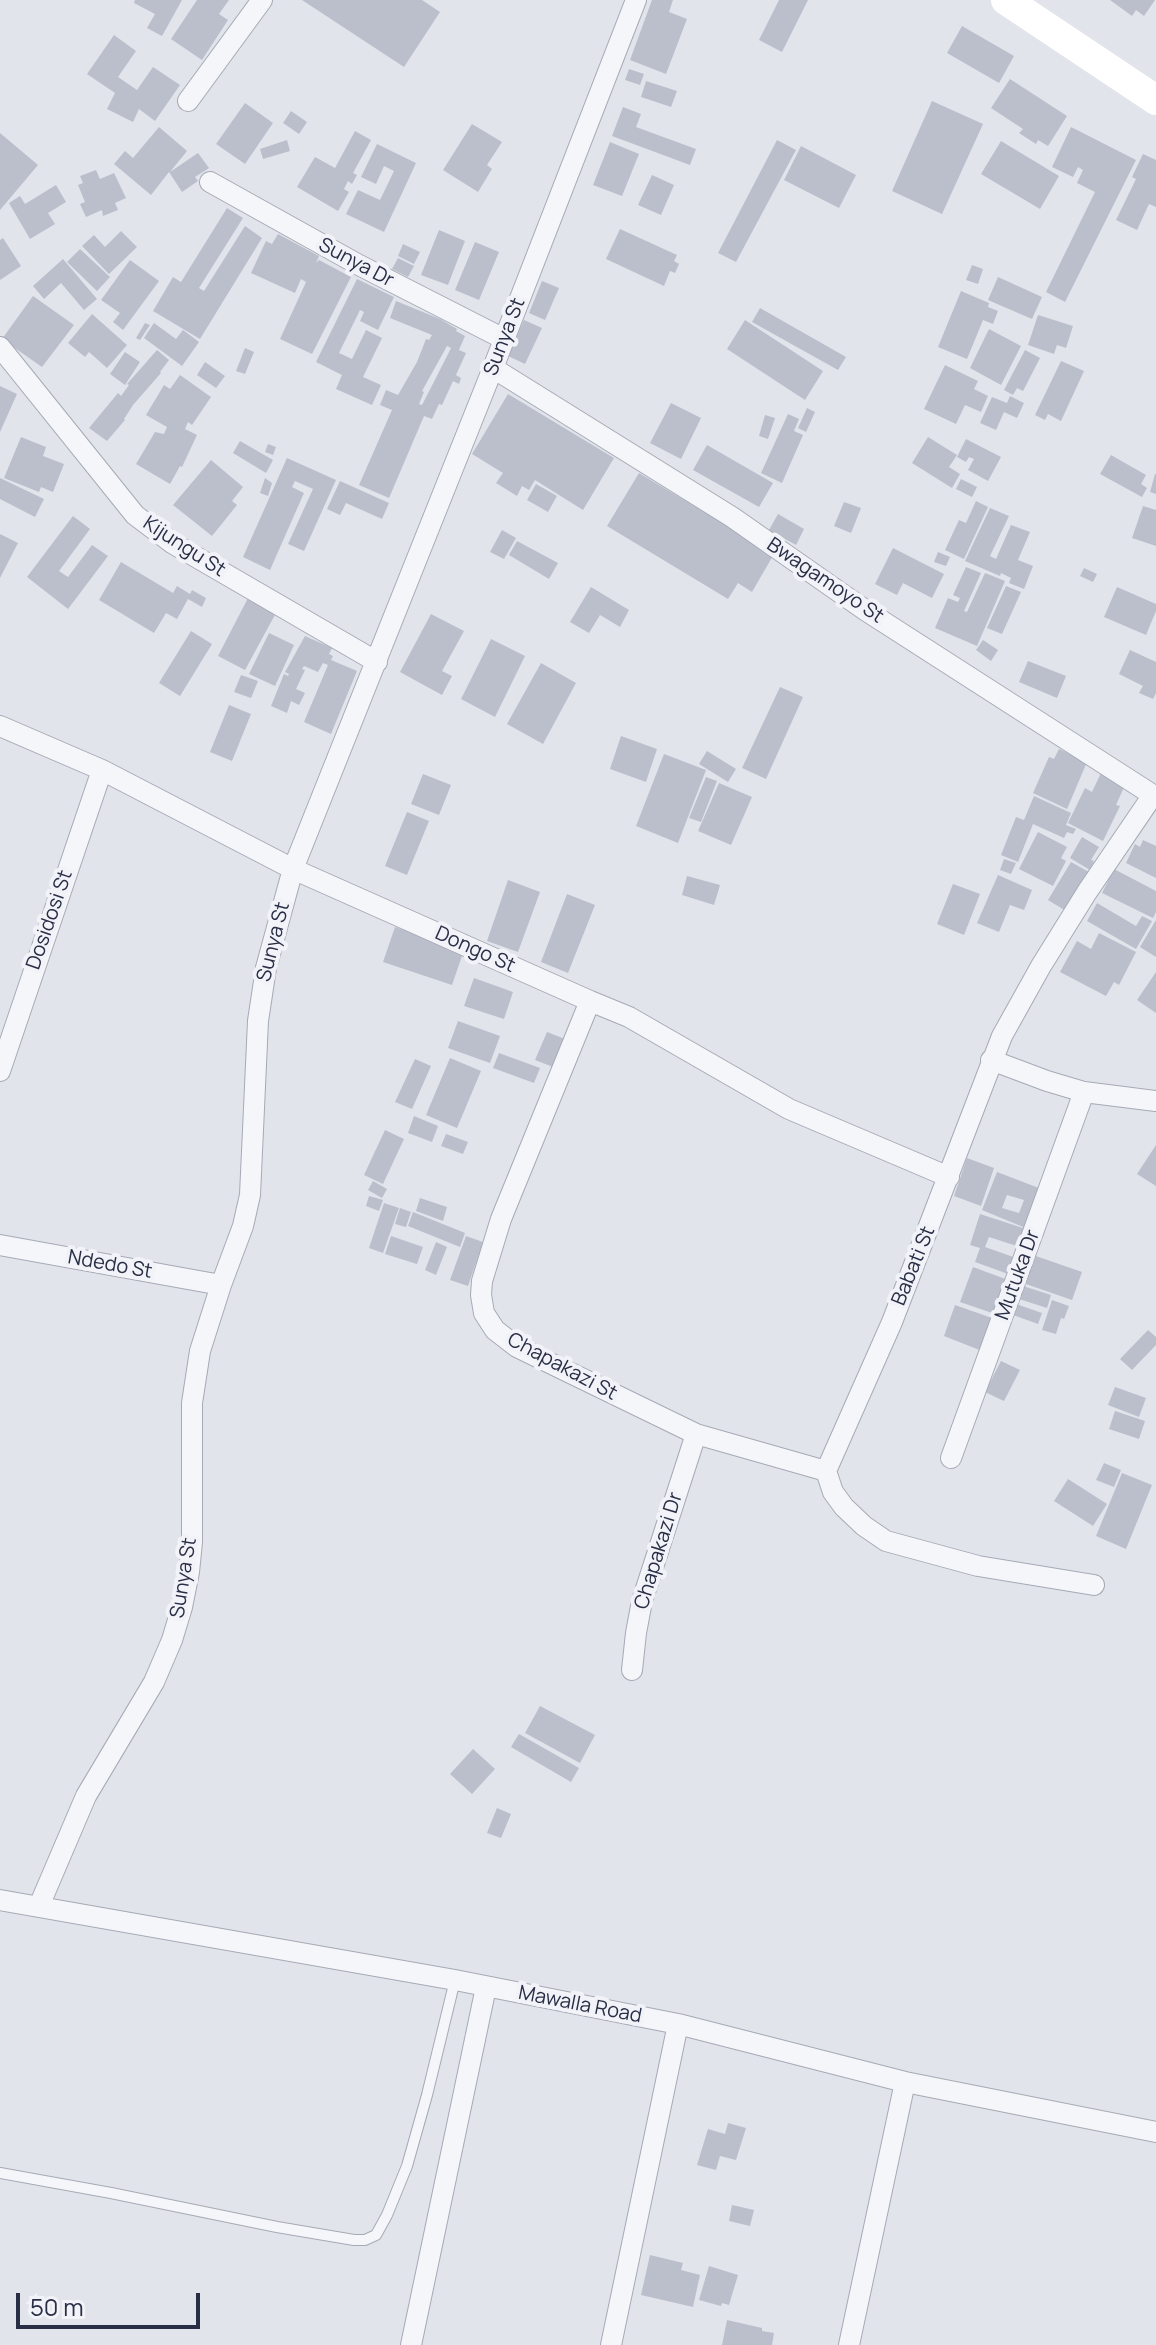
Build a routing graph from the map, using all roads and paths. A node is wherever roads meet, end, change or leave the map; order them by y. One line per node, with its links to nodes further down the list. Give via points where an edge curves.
1 (262, 0): 5 (street)
2 (636, 0): 7 (street, Sunya St)
3 (1006, 0): 4 (street)
4 (1156, 100)
5 (188, 101)
6 (210, 182): 7 (street, Sunya Dr)
7 (504, 339): 9 (street, Sunya St)
8 (0, 347): 10 (street, Kijungu St, via 135,515 172,543)
9 (493, 368): 10 (street, Sunya St); 13 (street, Bwagamoyo St, via 732,517 865,610)
10 (377, 662): 14 (street, Sunya St)
11 (0, 726): 12 (street, Dongo St)
12 (102, 770): 14 (street, Dongo St); 17 (street, Dosidosi St)
13 (1154, 796): 16 (street, Babati St, via 1041,966)
14 (293, 869): 15 (street, Dongo St); 22 (street, Sunya St, via 266,968 258,1021 250,1195)
15 (590, 1001): 20 (street, Dongo St, via 643,1023 789,1109); 23 (street, Chapakazi St, via 501,1219 482,1281 484,1313 517,1347)
16 (991, 1060): 18 (street); 20 (street, Babati St)
17 (0, 1071)
18 (1084, 1092): 19 (street); 24 (street, Mutuka Dr)
19 (1156, 1101)
20 (949, 1177): 25 (street, Babati St)
21 (0, 1245): 22 (street, Ndedo St)
22 (221, 1285): 29 (street, Sunya St, via 200,1351 192,1403 192,1542 182,1607 154,1682 86,1796)
23 (696, 1434): 25 (street, Chapakazi St); 27 (street, Chapakazi Dr, via 642,1601)
24 (951, 1458)
25 (826, 1471): 26 (street, via 844,1507 886,1541 978,1566)
26 (1094, 1585)
27 (632, 1670)
28 (0, 1900): 29 (street, Mawalla Road)
29 (39, 1906): 30 (street, Mawalla Road)
30 (455, 1980): 31 (street, Mawalla Road); 35 (lane, via 407,2166 376,2235 365,2240)
31 (486, 1987): 32 (street, Mawalla Road); 36 (street)
32 (678, 2024): 33 (street, Mawalla Road); 37 (street)
33 (905, 2082): 34 (street, Mawalla Road); 38 (street)
34 (1156, 2132)
35 (0, 2173)
36 (411, 2345)
37 (611, 2345)
38 (849, 2345)

